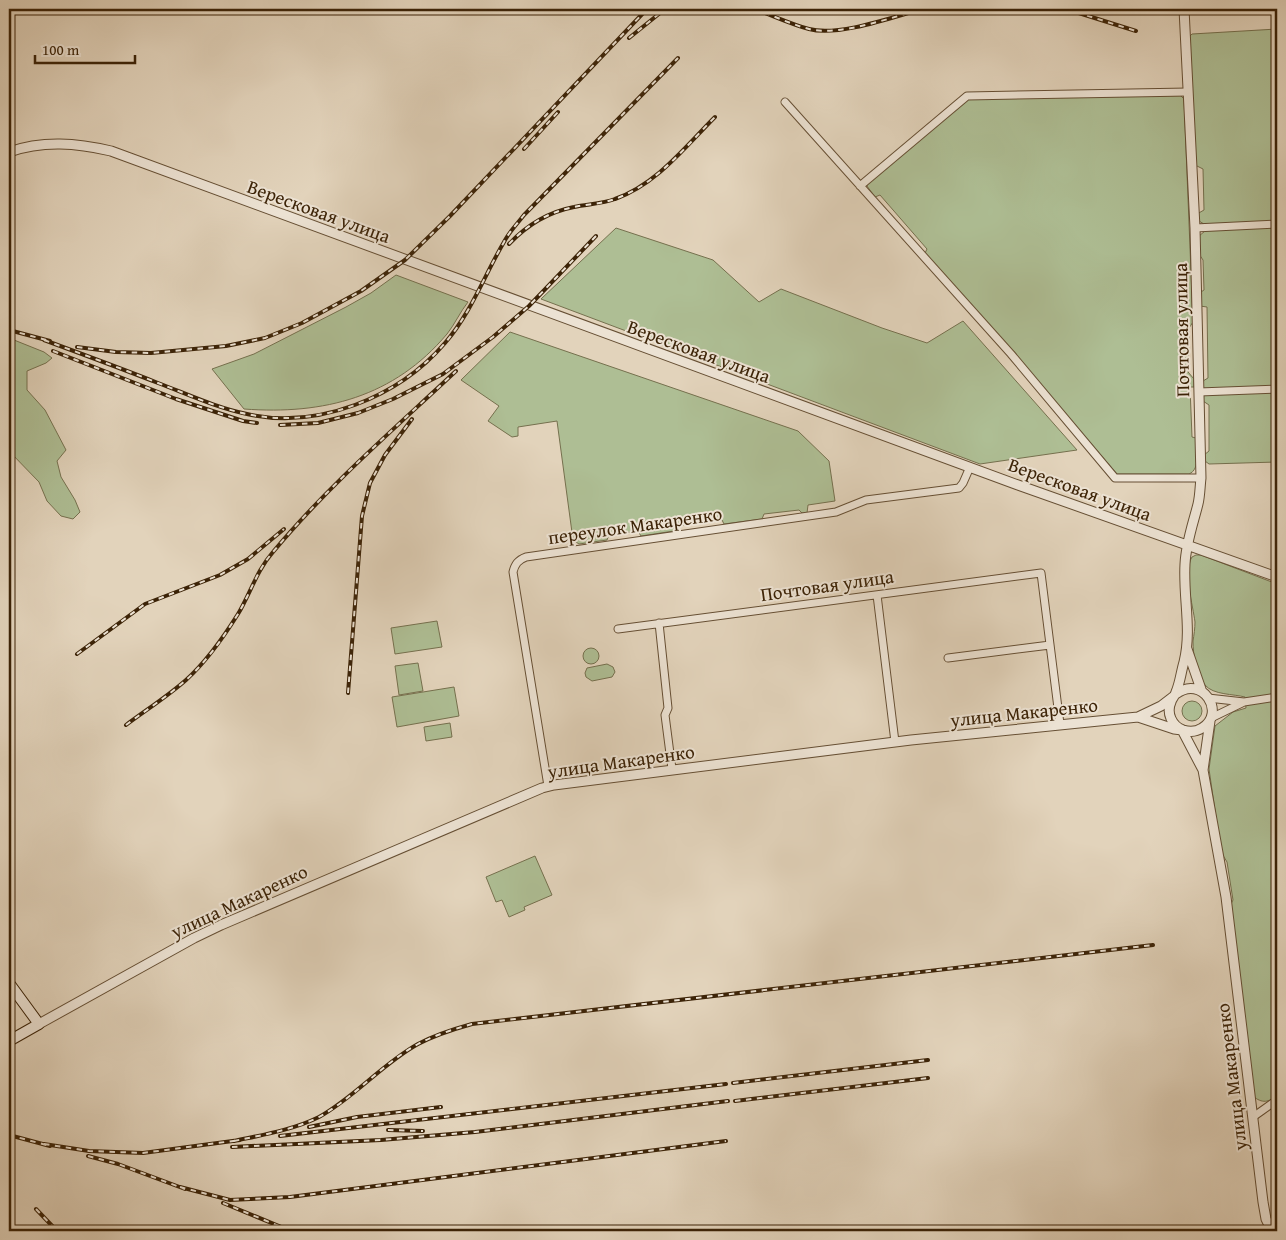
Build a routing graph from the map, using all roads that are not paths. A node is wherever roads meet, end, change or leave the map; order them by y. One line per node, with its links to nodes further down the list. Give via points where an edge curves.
1 (1184, 9): 2 (street, Почтовая улица)
2 (1188, 92): 5 (street, via 967,96); 7 (street, Почтовая улица)
3 (786, 102): 5 (street)
4 (9, 152): 10 (street, Вересковая улица, via 56,143 111,152)
5 (860, 186): 11 (street, via 1011,354 1115,478)
6 (1277, 224): 7 (street)
7 (1195, 228): 9 (street, Почтовая улица)
8 (1277, 389): 9 (street)
9 (1199, 392): 11 (street, Почтовая улица)
10 (970, 467): 12 (street, Вересковая улица); 31 (street, переулок Макаренко, via 959,488 866,500 836,512 520,559 513,572)
11 (1201, 478): 12 (street, Почтовая улица, via 1199,502)
12 (1187, 545): 13 (street, Вересковая улица); 18 (street, Почтовая улица)
13 (1277, 577)
14 (877, 594): 15 (street, Почтовая улица); 17 (street, Почтовая улица, via 1041,573); 28 (street)
15 (659, 623): 16 (street, Почтовая улица); 29 (street)
16 (618, 629)
17 (1050, 645): 19 (street); 26 (street)
18 (1187, 648): 20 (street, Почтовая улица); 21 (street, Почтовая улица)
19 (948, 658)
20 (1175, 695): 21 (street, via 1188,688); 24 (street, улица Макаренко); 27 (street, via 1169,706 1170,717)
21 (1205, 695): 23 (street); 25 (street, via 1212,709)
22 (1277, 697): 23 (street)
23 (1244, 702): 25 (street)
24 (1138, 717): 26 (street, улица Макаренко); 27 (street, улица Макаренко)
25 (1210, 719): 27 (street, via 1196,731); 30 (street, улица Макаренко)
26 (1060, 724): 28 (street, улица Макаренко)
27 (1182, 730): 30 (street, улица Макаренко)
28 (895, 742): 29 (street, улица Макаренко)
29 (672, 769): 31 (street, улица Макаренко)
30 (1203, 770): 36 (street, улица Макаренко, via 1226,896)
31 (548, 786): 33 (street, улица Макаренко, via 221,925)
32 (9, 983): 33 (main road)
33 (39, 1024): 34 (main road)
34 (9, 1041)
35 (1277, 1100): 36 (street)
36 (1253, 1117): 37 (street, улица Макаренко, via 1262,1202)
37 (1272, 1231)

